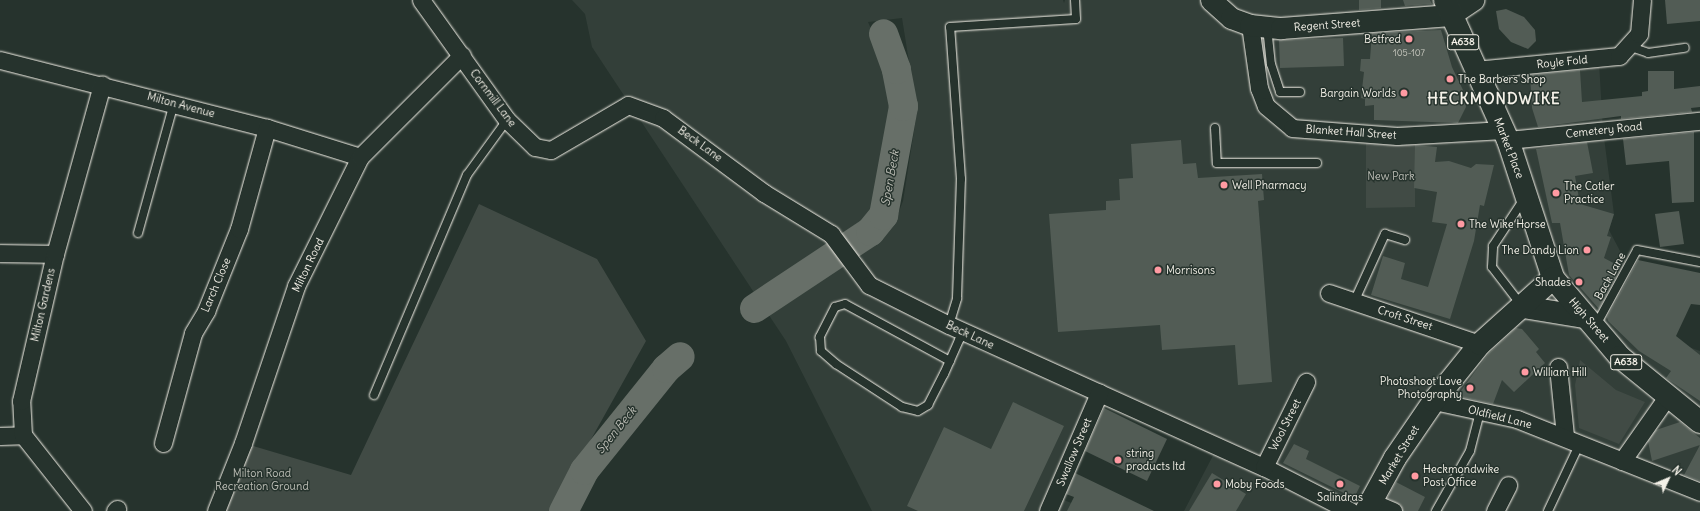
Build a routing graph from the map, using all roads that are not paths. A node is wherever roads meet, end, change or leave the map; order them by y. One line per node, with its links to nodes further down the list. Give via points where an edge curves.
1 (421, 0): 10 (street, Cornmill Lane)
2 (1075, 0): 35 (lane, via 1076,19 950,27 961,179)
3 (1211, 0): 7 (street, Regent Street, via 1232,18)
4 (1473, 0): 6 (main road)
5 (1642, 0): 8 (street)
6 (1448, 7): 7 (street, Regent Street); 12 (main road, Market Place / A638)
7 (1258, 26): 14 (lane, via 1280,92); 21 (street, Blanket Hall Street, via 1259,88 1266,106 1292,128 1397,136)
8 (1634, 40): 9 (lane, via 1648,53); 12 (street, Royle Fold, via 1619,56)
9 (1685, 48)
10 (462, 55): 17 (street, Cornmill Lane); 22 (street, Milton Road)
11 (0, 60): 13 (street, Milton Avenue)
12 (1475, 70): 21 (main road, Market Place / A638)
13 (102, 84): 15 (street, Milton Avenue); 28 (street, Milton Gardens)
14 (1300, 92)
15 (174, 103): 19 (street, Milton Avenue); 25 (lane)
16 (628, 105): 17 (street, Cornmill Lane, via 551,150 535,147); 35 (street, Beck Lane, via 664,118 764,193 831,234 869,285)
17 (507, 120): 41 (lane, via 467,175)
18 (1700, 121): 21 (street, Cemetery Road)
19 (267, 128): 22 (street, Milton Avenue); 49 (street, Larch Close, via 239,229 206,310 193,333)
20 (1215, 128): 23 (lane, via 1217,163)
21 (1506, 135): 24 (main road, Market Place / A638)
22 (360, 157): 57 (street, Milton Road, via 296,286 243,443)
23 (1317, 163)
24 (1526, 195): 30 (main road, Market Place / A638); 33 (lane, via 1493,246 1492,267)
25 (138, 233)
26 (1405, 240): 32 (lane, via 1385,234)
27 (0, 253): 28 (street)
28 (55, 254): 46 (street, Milton Gardens, via 21,401)
29 (1700, 262): 34 (lane, Back Lane, via 1637,250)
30 (1553, 278): 33 (main road); 34 (main road, High Street / A638)
31 (1329, 293): 32 (street, Croft Street)
32 (1354, 302): 36 (street, Croft Street)
33 (1523, 307): 34 (main road); 36 (main road)
34 (1590, 322): 42 (main road, High Street / A638, via 1620,357)
35 (956, 329): 37 (lane); 40 (street, Beck Lane)
36 (1480, 344): 43 (main road)
37 (950, 361): 37 (lane, via 928,405 918,411 907,408 836,364 821,351 820,337 835,307 844,304)
38 (1558, 367): 48 (street)
39 (1306, 382): 52 (street, Wool Street)
40 (1099, 393): 52 (street, Beck Lane); 58 (street, Swallow Street)
41 (374, 395)
42 (1667, 397): 45 (main road, High Street / A638); 51 (street)
43 (1434, 401): 44 (street, Oldfield Lane); 55 (main road, Market Street, via 1395,458)
44 (1480, 412): 48 (street, Oldfield Lane, via 1517,419); 61 (lane, via 1470,451)
45 (1700, 422)
46 (23, 435): 47 (street); 56 (street)
47 (0, 436)
48 (1565, 436): 50 (street, Oldfield Lane)
49 (163, 442)
50 (1581, 443): 51 (street, Oldfield Lane); 63 (lane)
51 (1622, 461): 54 (street, Oldfield Lane)
52 (1264, 467): 59 (street, Beck Lane)
53 (1508, 485): 62 (street)
54 (1700, 492)
55 (1369, 506): 60 (street)
56 (83, 511)
57 (216, 511)
58 (1048, 511)
59 (1350, 511)
60 (1394, 511)
61 (1436, 511)
62 (1495, 511)
63 (1548, 511)

